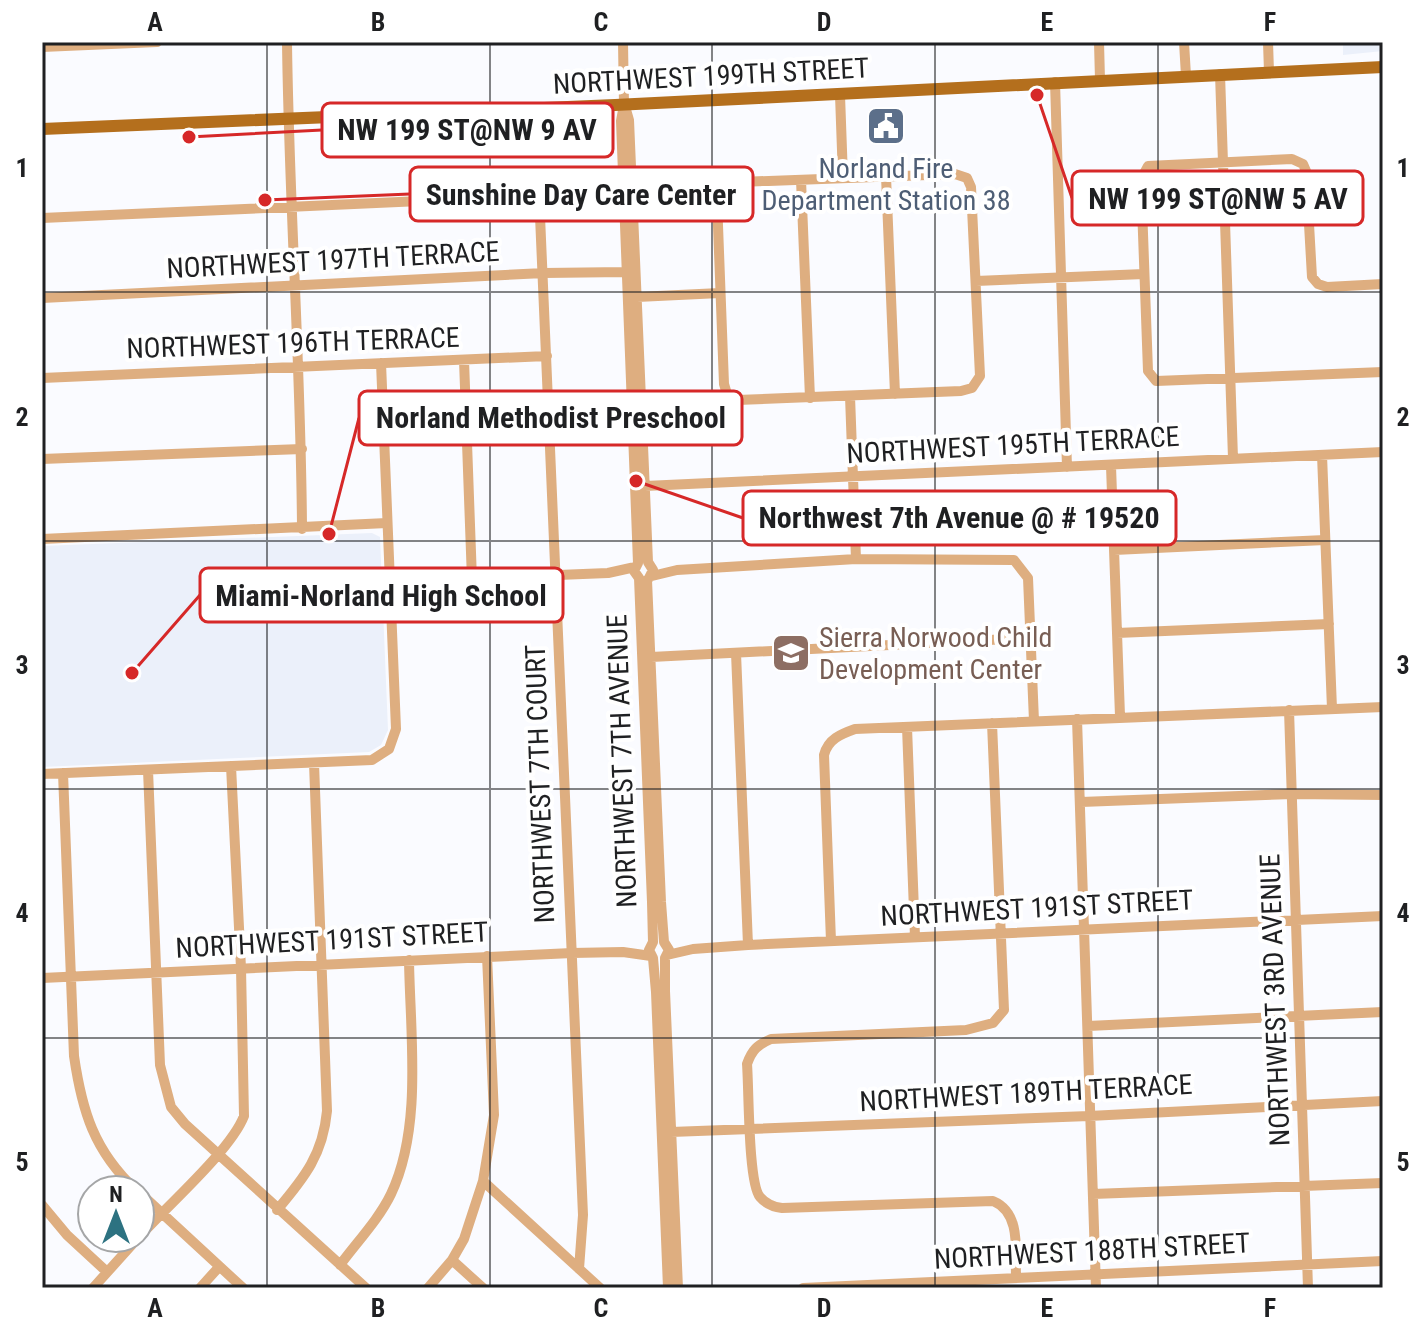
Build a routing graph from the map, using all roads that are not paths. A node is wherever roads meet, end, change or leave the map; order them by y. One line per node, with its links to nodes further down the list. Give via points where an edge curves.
1 (157, 42): 7 (street)
2 (287, 42): 16 (street)
3 (623, 42): 15 (street, NORTHWEST 7TH AVENUE)
4 (1099, 42): 12 (street)
5 (1184, 42): 11 (street)
6 (1268, 42): 9 (street)
7 (42, 47)
8 (1383, 67): 9 (main road, NORTHWEST 199TH STREET)
9 (1269, 72): 10 (main road, NORTHWEST 199TH STREET)
10 (1220, 74): 11 (main road, NORTHWEST 199TH STREET); 18 (street)
11 (1186, 76): 12 (main road, NORTHWEST 199TH STREET)
12 (1100, 80): 13 (main road, NORTHWEST 199TH STREET)
13 (1055, 82): 14 (main road, NORTHWEST 199TH STREET); 27 (street)
14 (840, 95): 15 (main road, NORTHWEST 199TH STREET); 20 (street)
15 (624, 105): 16 (main road, NORTHWEST 199TH STREET); 24 (street, NORTHWEST 7TH AVENUE); 32 (street, NORTHWEST 7TH AVENUE)
16 (288, 117): 17 (main road, NORTHWEST 199TH STREET); 22 (street)
17 (42, 129)
18 (1223, 160): 26 (street, via 1148,166 1141,179); 29 (street, via 1292,159 1303,164 1312,277 1327,287); 40 (street)
19 (886, 176): 20 (street); 28 (street, via 967,178); 41 (street)
20 (843, 178): 21 (street)
21 (801, 180): 31 (street, via 740,182 720,189); 43 (street)
22 (291, 206): 23 (street); 25 (street, NORTHWEST 7TH COURT, via 511,197 531,204 540,216); 30 (street)
23 (42, 218)
24 (625, 272): 25 (street, NORTHWEST 197TH TERRACE); 59 (street, NORTHWEST 7TH AVENUE)
25 (544, 273): 30 (street, NORTHWEST 197TH TERRACE); 34 (street, NORTHWEST 7TH COURT)
26 (1144, 274): 27 (street); 40 (street, via 1148,371 1156,381)
27 (1061, 277): 28 (street); 50 (street)
28 (976, 281): 41 (street, via 980,376 972,388)
29 (1383, 284)
30 (294, 286): 33 (street, NORTHWEST 197TH TERRACE); 37 (street)
31 (720, 293): 32 (street); 43 (street, via 727,394 737,400)
32 (637, 297): 52 (street, NORTHWEST 7TH AVENUE)
33 (42, 298)
34 (547, 356): 35 (street, NORTHWEST 196TH TERRACE); 60 (street, NORTHWEST 7TH COURT)
35 (464, 360): 36 (street, NORTHWEST 196TH TERRACE); 61 (street)
36 (381, 363): 37 (street, NORTHWEST 196TH TERRACE); 53 (street)
37 (298, 367): 39 (street, NORTHWEST 196TH TERRACE); 44 (street)
38 (1383, 372): 40 (street)
39 (42, 378)
40 (1231, 378): 47 (street)
41 (895, 394): 42 (street)
42 (850, 396): 43 (street); 51 (street)
43 (810, 398)
44 (302, 449): 48 (street); 54 (street)
45 (1383, 452): 46 (street, NORTHWEST 195TH TERRACE)
46 (1322, 455): 47 (street, NORTHWEST 195TH TERRACE); 56 (street)
47 (1233, 458): 49 (street, NORTHWEST 195TH TERRACE)
48 (42, 459)
49 (1111, 466): 50 (street, NORTHWEST 195TH TERRACE); 57 (street)
50 (1067, 467): 51 (street, NORTHWEST 195TH TERRACE)
51 (854, 476): 52 (street, NORTHWEST 195TH TERRACE); 58 (street)
52 (645, 486): 59 (street, NORTHWEST 7TH AVENUE)
53 (387, 523): 54 (street); 62 (street)
54 (302, 529): 55 (street)
55 (42, 539)
56 (1325, 540): 57 (street); 63 (street)
57 (1114, 550): 64 (street)
58 (856, 559): 59 (street); 65 (street, via 1014,560 1028,578)
59 (644, 571): 60 (street); 67 (street, NORTHWEST 7TH AVENUE); 91 (street, NORTHWEST 7TH AVENUE)
60 (555, 575): 61 (street); 92 (street, NORTHWEST 7TH COURT)
61 (472, 580): 62 (street)
62 (390, 583): 76 (street, via 396,729 389,749 372,760)
63 (1329, 624): 64 (street); 69 (street)
64 (1117, 633): 71 (street)
65 (1030, 638): 66 (street); 73 (street)
66 (736, 653): 67 (street); 90 (street)
67 (651, 657): 91 (street, NORTHWEST 7TH AVENUE)
68 (1383, 707): 69 (street)
69 (1332, 709): 70 (street)
70 (1289, 710): 71 (street); 81 (street, NORTHWEST 3RD AVENUE)
71 (1120, 716): 72 (street)
72 (1077, 719): 73 (street); 83 (street)
73 (1034, 721): 74 (street)
74 (992, 723): 75 (street); 87 (street)
75 (907, 727): 88 (street); 89 (street, via 855,729 826,747)
76 (314, 763): 77 (street); 95 (street)
77 (231, 766): 78 (street); 96 (street)
78 (148, 770): 79 (street); 97 (street)
79 (63, 773): 80 (street); 98 (street)
80 (42, 774)
81 (1293, 794): 82 (street); 83 (street); 85 (street, NORTHWEST 3RD AVENUE)
82 (1383, 795)
83 (1081, 802): 86 (street)
84 (1383, 916): 85 (street, NORTHWEST 191ST STREET)
85 (1298, 920): 86 (street, NORTHWEST 191ST STREET); 101 (street, NORTHWEST 3RD AVENUE)
86 (1085, 930): 87 (street, NORTHWEST 191ST STREET); 102 (street)
87 (1002, 933): 88 (street, NORTHWEST 191ST STREET); 106 (street, via 1004,1010 993,1023 966,1030 771,1039 759,1044 747,1064)
88 (915, 937): 89 (street, NORTHWEST 191ST STREET)
89 (831, 941): 90 (street, NORTHWEST 191ST STREET)
90 (748, 945): 91 (street, NORTHWEST 191ST STREET)
91 (659, 950): 92 (street, NORTHWEST 191ST STREET); 107 (street, NORTHWEST 7TH AVENUE); 136 (street, NORTHWEST 7TH AVENUE)
92 (572, 953): 93 (street, NORTHWEST 191ST STREET); 125 (street, NORTHWEST 7TH COURT, via 583,1215)
93 (487, 956): 94 (street, NORTHWEST 191ST STREET); 110 (street, via 494,1115)
94 (409, 960): 95 (street, NORTHWEST 191ST STREET); 122 (street, via 408,1146 391,1195)
95 (323, 964): 96 (street, NORTHWEST 191ST STREET); 116 (street, via 325,1133 318,1155)
96 (241, 968): 97 (street, NORTHWEST 191ST STREET); 108 (street, via 244,1116)
97 (157, 973): 98 (street, NORTHWEST 191ST STREET); 108 (street, via 165,1090 171,1107)
98 (72, 976): 99 (street, NORTHWEST 191ST STREET); 109 (street, via 80,1097 90,1129)
99 (42, 978)
100 (1383, 1012): 101 (street)
101 (1300, 1016): 102 (street); 104 (street, NORTHWEST 3RD AVENUE)
102 (1088, 1026): 105 (street)
103 (1383, 1101): 104 (street, NORTHWEST 189TH TERRACE)
104 (1303, 1104): 105 (street, NORTHWEST 189TH TERRACE); 112 (street, NORTHWEST 3RD AVENUE)
105 (1089, 1116): 106 (street, NORTHWEST 189TH TERRACE); 113 (street)
106 (751, 1129): 107 (street, NORTHWEST 189TH TERRACE); 128 (street, via 752,1174 758,1196 772,1206 993,1201 1007,1209 1014,1223)
107 (671, 1132): 137 (street, NORTHWEST 7TH AVENUE)
108 (217, 1155): 116 (street); 117 (street)
109 (119, 1174)
110 (483, 1181): 120 (street); 125 (street)
111 (1383, 1183): 112 (street)
112 (1304, 1186): 113 (street); 123 (street, NORTHWEST 3RD AVENUE)
113 (1093, 1194): 127 (street)
114 (42, 1205): 126 (street)
115 (156, 1208): 117 (street)
116 (277, 1210): 122 (street)
117 (161, 1213): 118 (street); 124 (street)
118 (156, 1218)
119 (123, 1254): 126 (street)
120 (452, 1260): 133 (street); 134 (street)
121 (1383, 1261): 123 (street, NORTHWEST 188TH STREET)
122 (340, 1265): 132 (street)
123 (1307, 1265): 127 (street, NORTHWEST 188TH STREET); 140 (street, NORTHWEST 3RD AVENUE)
124 (219, 1267): 130 (street); 131 (street)
125 (579, 1269): 135 (street)
126 (107, 1272): 129 (street)
127 (1095, 1276): 128 (street, NORTHWEST 188TH STREET); 139 (street)
128 (1016, 1278): 138 (street, NORTHWEST 188TH STREET)
129 (93, 1288)
130 (200, 1288)
131 (243, 1288)
132 (366, 1288)
133 (428, 1288)
134 (483, 1288)
135 (600, 1288)
136 (668, 1288)
137 (678, 1288)
138 (804, 1288)
139 (1096, 1288)
140 (1308, 1288)

